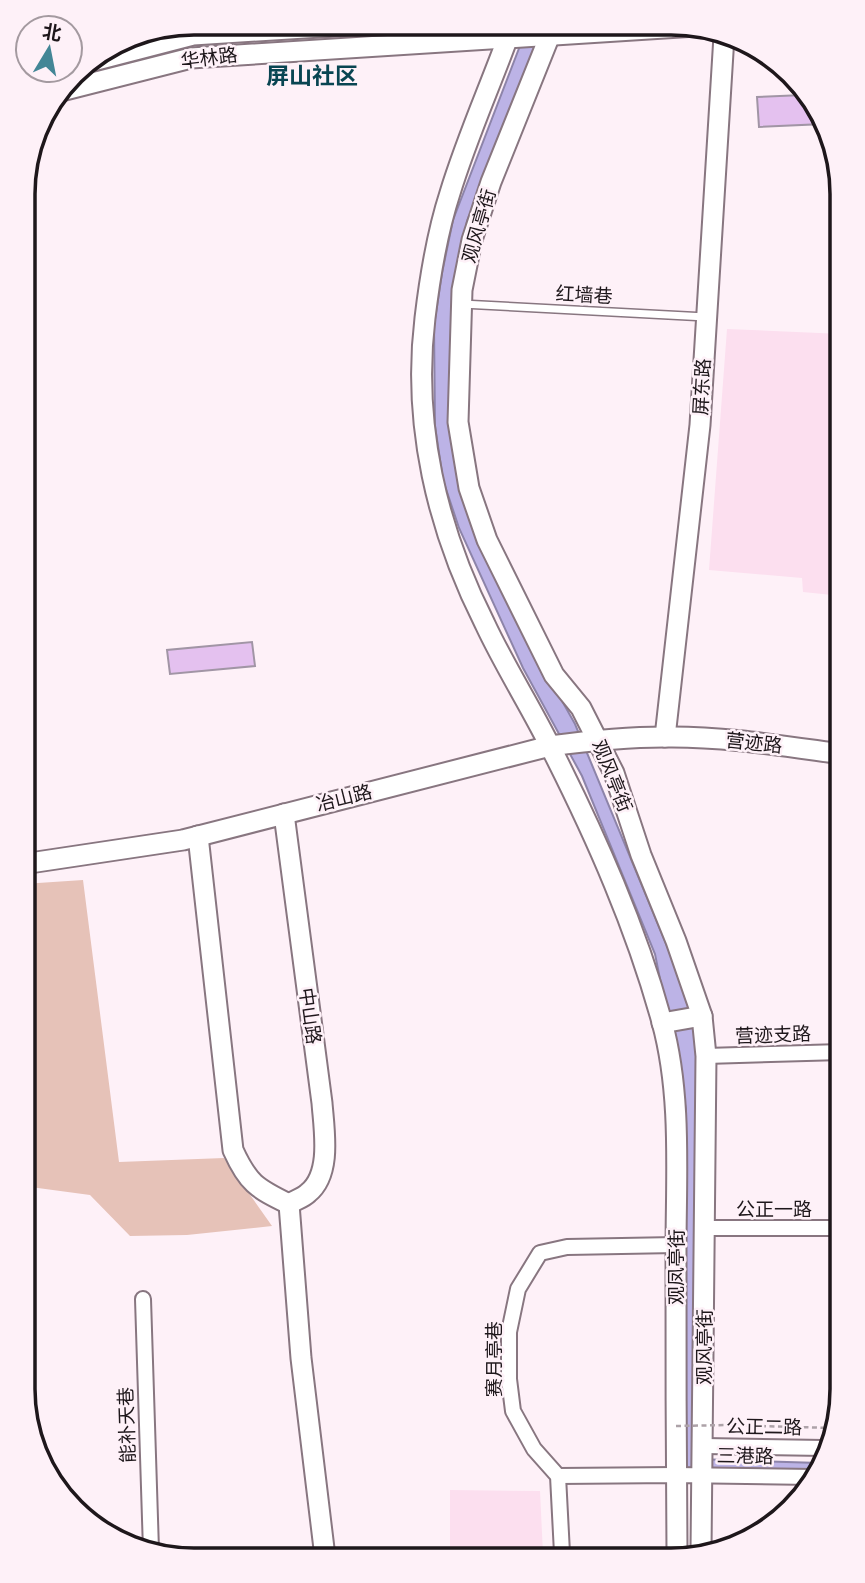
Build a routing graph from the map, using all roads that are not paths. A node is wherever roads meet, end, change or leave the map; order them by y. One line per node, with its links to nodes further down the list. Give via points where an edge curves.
1 (189, 35): 6 (street, 华林路)
2 (217, 35): 7 (street)
3 (550, 35): 4 (street, 华林路); 9 (street, 观风亭街, via 491,182 472,240)
4 (508, 37): 7 (street, 华林路); 13 (street, 观风亭街, via 439,233 424,321 423,417 436,497 467,587)
5 (724, 44): 10 (street, 屏东路)
6 (117, 54)
7 (218, 56): 8 (street, 华林路, via 191,58)
8 (76, 87)
9 (461, 304): 10 (lane, 红墙巷); 12 (street, 观风亭街, via 458,422 469,488 487,540 554,675 581,708)
10 (706, 317): 11 (street, 屏东路, via 700,425)
11 (665, 737): 12 (street, 冶山路); 14 (street, 营迹路)
12 (598, 740): 13 (street, 冶山路); 18 (street, 观风亭街)
13 (550, 746): 15 (street, 冶山路); 19 (street, 观风亭街, via 629,918)
14 (830, 753)
15 (284, 814): 16 (street, 冶山路); 22 (street, 中山路, via 325,1146 321,1174 310,1193)
16 (198, 836): 17 (street, 冶山路); 22 (street, via 233,1150 244,1175)
17 (35, 862)
18 (702, 1016): 19 (street); 21 (street, 观风亭街)
19 (663, 1023): 25 (street, 观凤亭街, via 673,1079)
20 (830, 1052): 21 (street, 营迹支路)
21 (706, 1056): 23 (street, 观风亭街)
22 (289, 1204): 35 (street)
23 (705, 1228): 24 (street, 公正一路); 27 (street, 观风亭街)
24 (830, 1228)
25 (676, 1245): 29 (street, 观凤亭街); 31 (street, 赛月亭巷, via 566,1247 540,1253 518,1289 509,1332 513,1412 534,1449)
26 (143, 1299): 33 (street, 能补天巷)
27 (704, 1446): 28 (street, 公正二路); 30 (street, 观风亭街)
28 (819, 1448)
29 (676, 1475): 30 (street, 三港路); 31 (street, 三港路); 37 (street, 观凤亭街)
30 (702, 1475): 32 (street, 三港路); 34 (street, 观风亭街)
31 (558, 1476): 36 (street)
32 (803, 1477)
33 (151, 1542)
34 (701, 1545)
35 (324, 1548)
36 (562, 1548)
37 (677, 1548)

